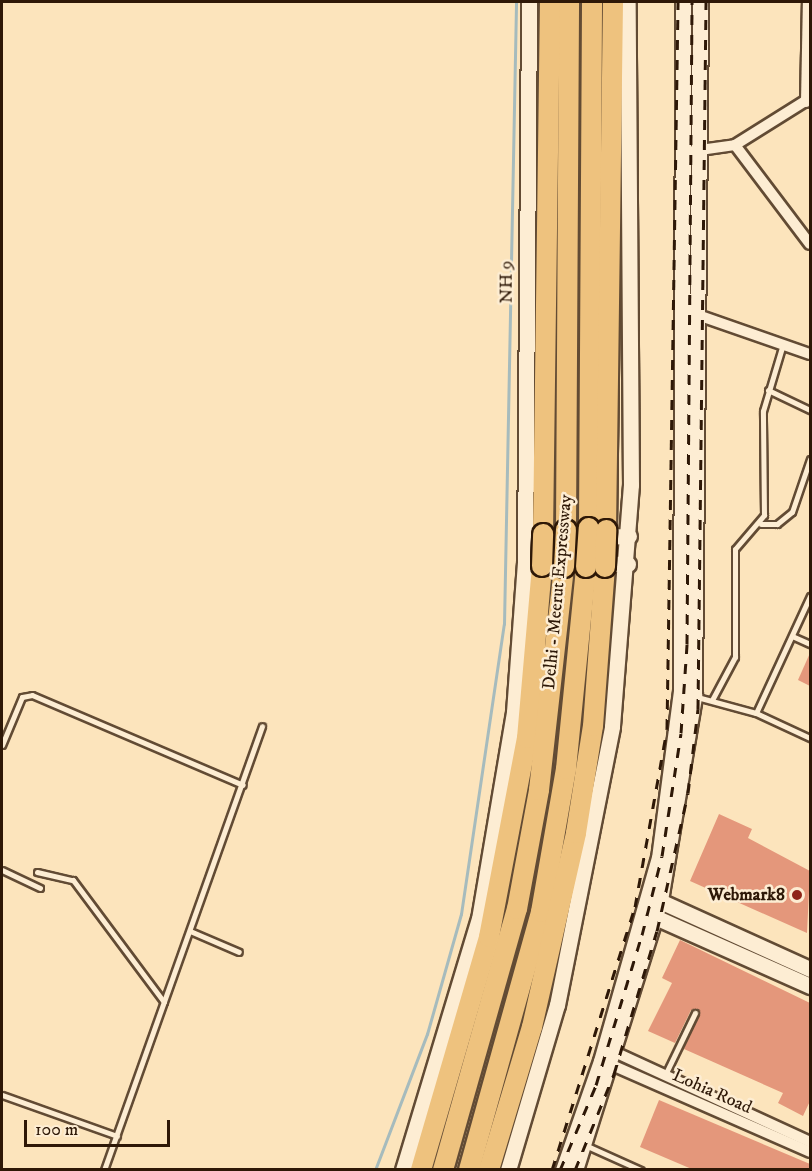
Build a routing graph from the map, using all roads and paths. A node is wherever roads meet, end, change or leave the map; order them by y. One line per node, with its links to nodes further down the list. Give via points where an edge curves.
1 (529, 2): 24 (street, NH 9)
2 (550, 2): 24 (highway)
3 (569, 2): 61 (highway, Delhi - Meerut Expressway, bridge, via 564,567 539,790 517,909)
4 (592, 2): 23 (highway, Delhi - Meerut Expressway)
5 (613, 2): 23 (highway)
6 (628, 2): 25 (street)
7 (683, 2): 13 (street)
8 (700, 2): 12 (street)
9 (808, 2): 10 (street)
10 (808, 100): 11 (street)
11 (735, 145): 12 (street); 14 (street)
12 (699, 151): 13 (street); 16 (street)
13 (683, 152): 15 (street)
14 (810, 244)
15 (683, 310): 16 (street); 32 (street)
16 (699, 315): 17 (street); 32 (street)
17 (783, 344): 18 (street); 19 (lane)
18 (810, 352)
19 (768, 390): 20 (lane); 22 (lane, via 761,431)
20 (810, 410)
21 (810, 459): 22 (lane, via 792,512 777,524)
22 (761, 524): 33 (lane, via 735,549 735,657)
23 (598, 529): 28 (highway, Delhi - Meerut Expressway, bridge)
24 (534, 536): 25 (street); 27 (highway, bridge)
25 (629, 536): 26 (street)
26 (628, 564): 27 (street); 64 (street, via 612,726 587,876 557,1005)
27 (533, 565): 59 (street, via 514,712 479,919); 60 (highway, via 527,738 489,937)
28 (596, 567): 62 (highway, Delhi - Meerut Expressway, via 541,912); 63 (highway, via 593,726 576,833 532,1027)
29 (810, 596): 30 (lane)
30 (792, 636): 31 (lane); 34 (lane)
31 (810, 644)
32 (688, 693): 33 (lane); 42 (street)
33 (712, 700): 34 (lane)
34 (756, 712): 36 (lane)
35 (262, 726): 38 (lane)
36 (810, 738)
37 (2, 745): 38 (lane, via 22,697 33,695)
38 (243, 785): 45 (lane)
39 (2, 870): 41 (lane)
40 (37, 872): 49 (lane, via 73,880)
41 (40, 888)
42 (654, 898): 43 (street); 44 (street)
43 (649, 914): 44 (street); 51 (street)
44 (701, 928): 47 (street); 48 (street)
45 (190, 931): 46 (lane); 49 (lane)
46 (239, 952)
47 (810, 969)
48 (810, 986)
49 (164, 1002): 54 (lane)
50 (695, 1013): 52 (lane)
51 (608, 1056): 52 (street, Lohia Road); 56 (street); 57 (street, Lohia Road); 65 (street)
52 (665, 1075): 55 (street, Lohia Road)
53 (2, 1095): 54 (lane)
54 (117, 1136): 58 (lane)
55 (810, 1142)
56 (584, 1145): 66 (street); 67 (lane)
57 (810, 1152)
58 (104, 1170)
59 (403, 1170)
60 (422, 1170)
61 (443, 1170)
62 (469, 1170)
63 (489, 1170)
64 (508, 1170)
65 (563, 1170)
66 (575, 1170)
67 (641, 1170)

